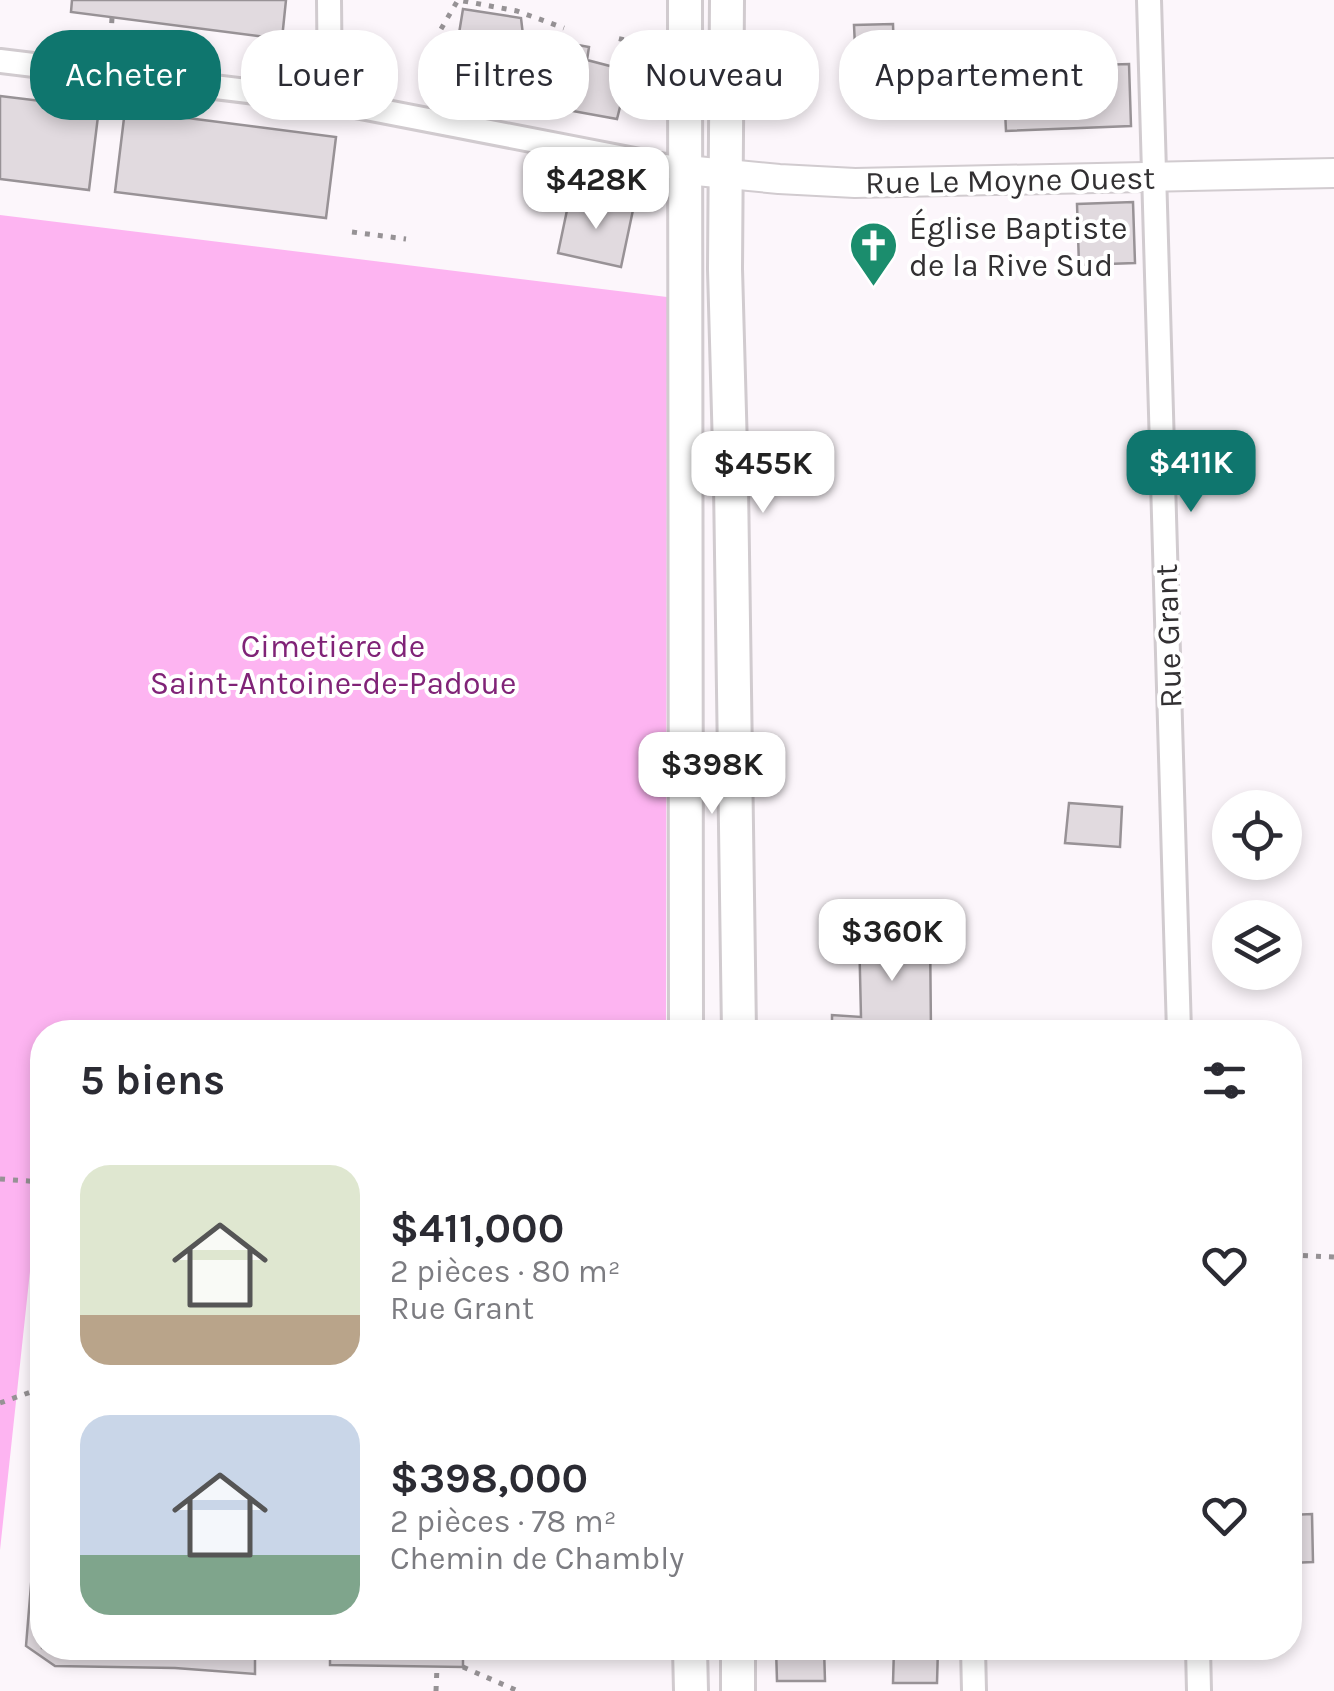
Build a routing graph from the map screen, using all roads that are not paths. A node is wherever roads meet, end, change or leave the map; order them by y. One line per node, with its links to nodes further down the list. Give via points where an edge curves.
1 (329, 0): 5 (street)
2 (685, 0): 9 (main road)
3 (727, 0): 11 (main road)
4 (1149, 0): 12 (street, Rue Grant)
5 (329, 30)
6 (0, 61): 7 (street)
7 (241, 90)
8 (398, 114): 9 (street)
9 (686, 170): 11 (street, Rue Le Moyne Ouest); 13 (main road)
10 (1334, 173): 12 (street, Rue Le Moyne Ouest)
11 (726, 174): 12 (street, Rue Le Moyne Ouest, via 855,184); 14 (main road)
12 (1154, 178): 17 (street, Rue Grant)
13 (686, 848): 14 (main road); 15 (main road)
14 (738, 848): 16 (main road)
15 (686, 1020)
16 (739, 1020)
17 (1180, 1020)
18 (690, 1660): 22 (main road)
19 (738, 1660): 23 (main road)
20 (973, 1660): 24 (street)
21 (1198, 1660): 25 (street)
22 (691, 1691)
23 (738, 1691)
24 (974, 1691)
25 (1199, 1691)

